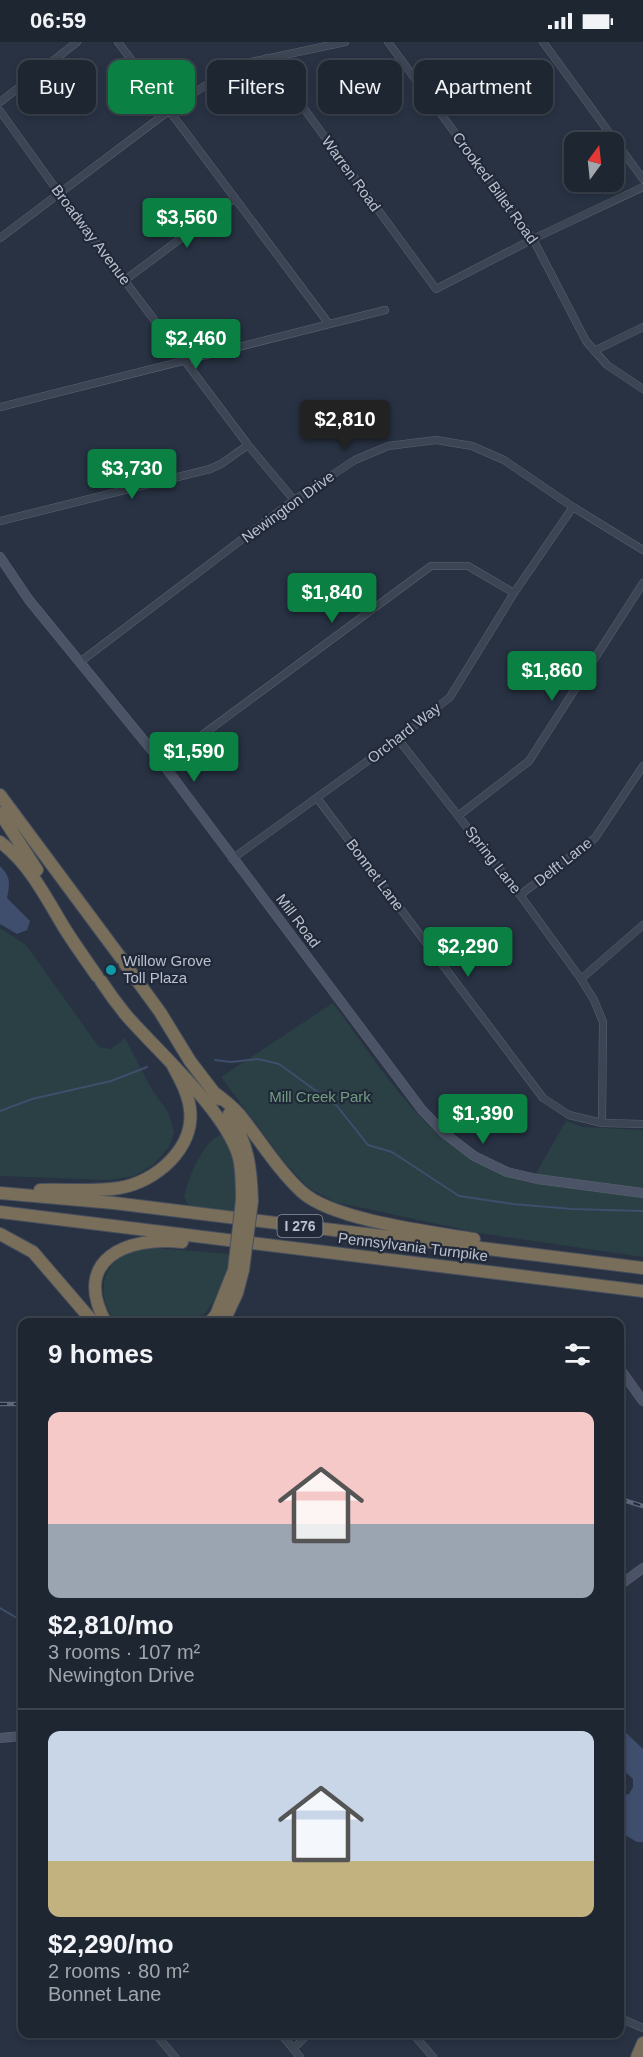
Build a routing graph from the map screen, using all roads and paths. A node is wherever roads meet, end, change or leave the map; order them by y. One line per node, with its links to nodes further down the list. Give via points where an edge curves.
1 (77, 42): 9 (street)
2 (118, 42): 7 (street)
3 (345, 42): 6 (street)
4 (388, 42): 18 (street, Crooked Billet Road)
5 (543, 42): 13 (street)
6 (267, 58): 8 (street, via 237,65); 18 (street, Warren Road, via 436,290)
7 (132, 60)
8 (195, 93)
9 (0, 102)
10 (0, 111): 15 (street, Broadway Avenue)
11 (165, 114): 15 (street)
12 (173, 114): 16 (street)
13 (643, 179)
14 (643, 187): 18 (street)
15 (59, 194): 17 (street); 19 (street, Broadway Avenue)
16 (235, 198): 19 (street); 21 (street)
17 (0, 238)
18 (533, 239): 23 (street, Crooked Billet Road)
19 (124, 280): 24 (street, Broadway Avenue)
20 (385, 310): 21 (street)
21 (329, 324): 24 (street)
22 (643, 327): 23 (street)
23 (594, 351): 25 (street, Crooked Billet Road, via 607,365)
24 (185, 360): 26 (street); 27 (street, Broadway Avenue)
25 (643, 388)
26 (0, 407)
27 (248, 445): 28 (street, Broadway Avenue); 30 (street, via 210,469)
28 (294, 500): 29 (street, Newington Drive, via 355,460 388,446 436,440 472,446 504,460); 35 (street, Newington Drive)
29 (573, 507): 31 (street, Newington Drive); 34 (street, Orchard Way)
30 (0, 522)
31 (643, 550)
32 (0, 557): 35 (street, Mill Road)
33 (643, 583): 42 (street, via 529,761)
34 (514, 593): 36 (street, Orchard Way, via 450,697); 37 (street, via 468,566 431,566)
35 (80, 662): 37 (street, Mill Road)
36 (398, 739): 40 (street, Orchard Way); 42 (street, Spring Lane)
37 (163, 764): 44 (street, Mill Road)
38 (643, 766): 46 (street, Delft Lane, via 595,838)
39 (0, 795): 50 (highway)
40 (317, 798): 44 (street, Orchard Way); 51 (street, Bonnet Lane, via 543,1098 569,1115)
41 (0, 813): 45 (highway, via 39,873)
42 (458, 816): 46 (street, Spring Lane)
43 (0, 842): 45 (highway)
44 (232, 859): 54 (street, Mill Road, via 444,1134 474,1156 507,1172)
45 (40, 886): 49 (highway, via 64,928 124,1013)
46 (520, 895): 48 (street, Spring Lane)
47 (643, 925): 48 (street)
48 (581, 978): 51 (street, Spring Lane, via 603,1022)
49 (173, 1066): 53 (highway, via 189,1101 189,1130 180,1148 156,1173 118,1188); 55 (highway, via 208,1106 233,1143)
50 (215, 1092): 55 (highway, via 245,1143 250,1165); 59 (highway, via 237,1112 288,1179 329,1208 371,1220)
51 (602, 1123): 52 (street, Bonnet Lane)
52 (643, 1124)
53 (0, 1192): 59 (highway, Pennsylvania Turnpike / I 276)
54 (643, 1193)
55 (247, 1200): 61 (highway, bridge)
56 (0, 1212): 58 (highway, Pennsylvania Turnpike / I 276)
57 (0, 1234): 63 (highway, via 33,1252)
58 (262, 1244): 62 (highway, Pennsylvania Turnpike / I 276); 64 (highway, via 152,1241 117,1250 105,1262 96,1281 95,1291)
59 (599, 1262): 60 (highway, Pennsylvania Turnpike / I 276)
60 (643, 1268)
61 (238, 1270): 65 (highway); 66 (highway, via 237,1293)
62 (643, 1292)
63 (90, 1318)
64 (104, 1318)
65 (213, 1318)
66 (226, 1318)
67 (624, 1375): 68 (street)
68 (643, 1401)
69 (643, 1568): 70 (street)
70 (624, 1582)
71 (18, 1736): 72 (street)
72 (0, 1738)
73 (624, 2020): 74 (street)
74 (643, 2028)
75 (159, 2038): 81 (street)
76 (285, 2038): 80 (street)
77 (304, 2038): 80 (street)
78 (416, 2038): 83 (street)
79 (643, 2043): 84 (highway)
80 (294, 2048): 82 (street)
81 (175, 2057)
82 (300, 2057)
83 (433, 2057)
84 (637, 2057)

